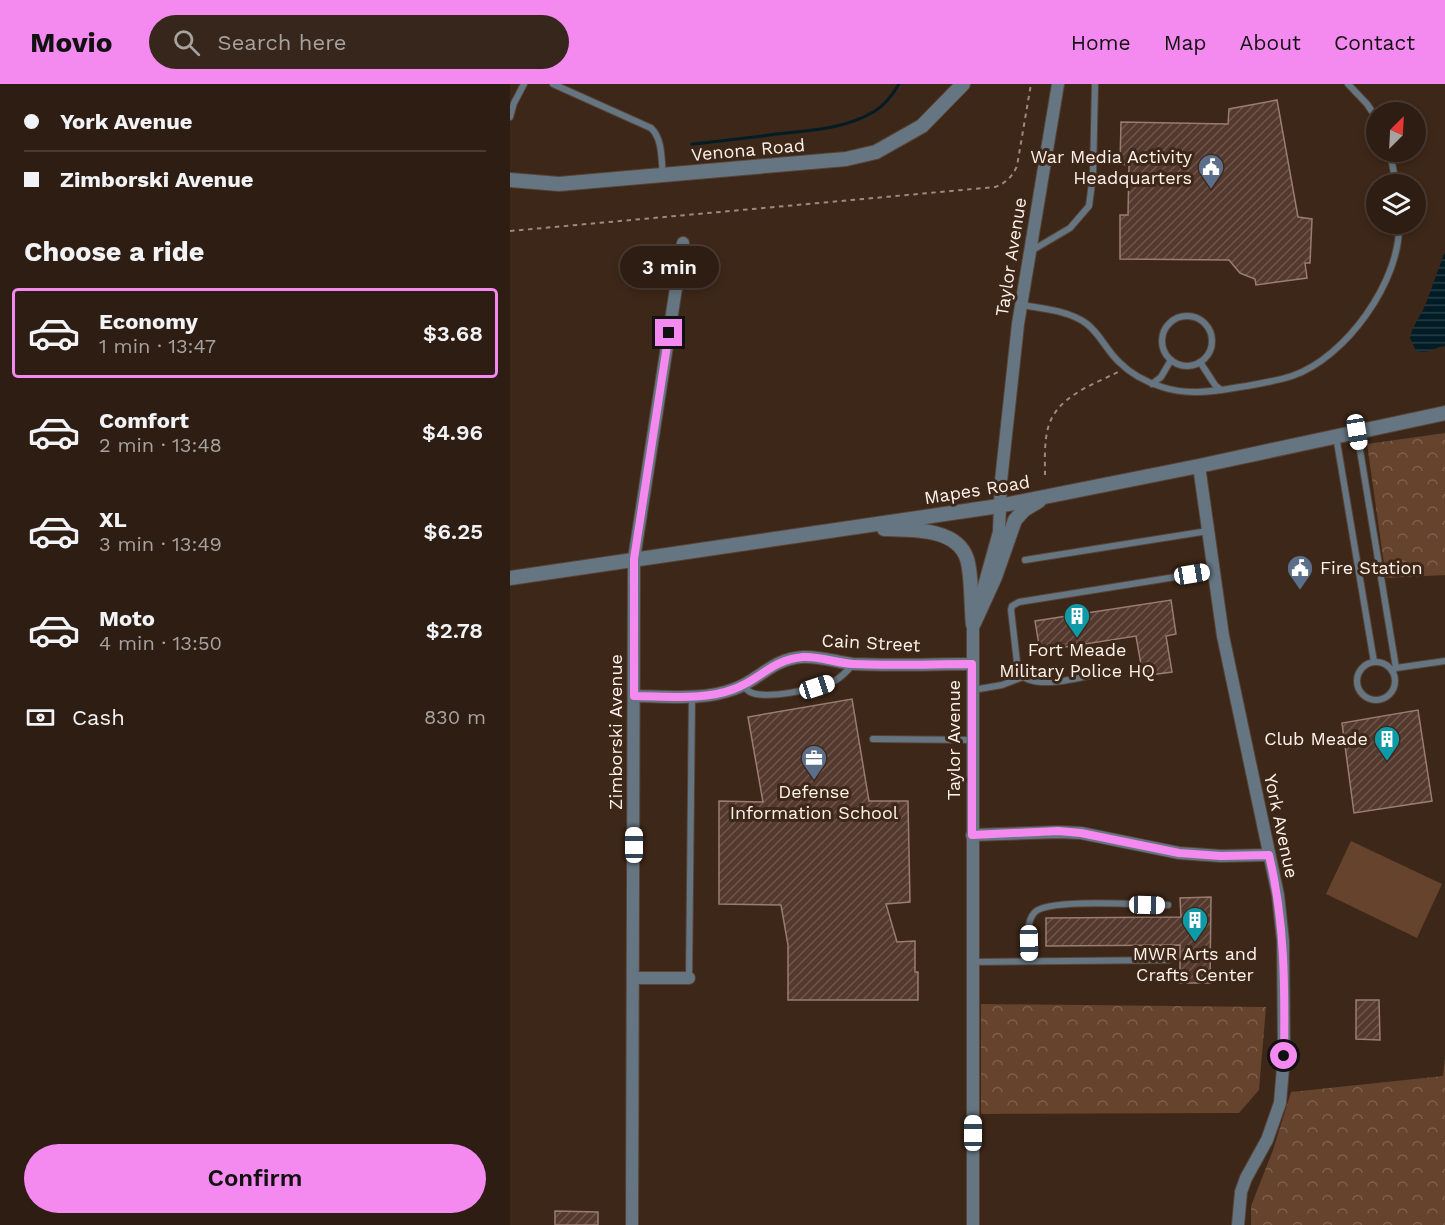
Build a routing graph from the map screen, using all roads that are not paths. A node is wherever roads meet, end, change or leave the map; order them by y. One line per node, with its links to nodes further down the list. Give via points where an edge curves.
1 (524, 84): 8 (lane)
2 (553, 84): 9 (lane, via 656,133)
3 (963, 84): 9 (street, Venona Road, via 922,126 876,152 846,159)
4 (1058, 84): 13 (street, Taylor Avenue)
5 (1095, 84): 13 (lane, via 1089,206 1070,228)
6 (1348, 84): 7 (lane)
7 (1366, 103)
8 (510, 117)
9 (664, 175): 10 (street, Venona Road, via 559,184)
10 (510, 180)
11 (1399, 234): 18 (lane, via 1380,295 1344,341 1318,362 1293,375)
12 (683, 243): 27 (street, Zimborski Avenue)
13 (1030, 251): 14 (street, Taylor Avenue)
14 (1022, 305): 17 (lane, via 1064,314 1087,324 1119,362); 24 (street, Taylor Avenue)
15 (1171, 360): 16 (lane, via 1187,366); 16 (lane, via 1165,354 1162,337 1170,322 1185,316 1201,320 1211,332 1211,348); 17 (lane)
16 (1200, 362): 18 (lane)
17 (1152, 384): 18 (lane, via 1183,392)
18 (1221, 390)
19 (1445, 413): 20 (street, Mapes Road)
20 (1357, 432): 21 (street, Mapes Road); 36 (lane)
21 (1336, 436): 22 (street, Mapes Road); 33 (lane)
22 (1199, 466): 23 (street, Mapes Road); 26 (street, York Avenue)
23 (1048, 496): 24 (street, Mapes Road); 31 (street, via 1015,520)
24 (999, 506): 25 (street, Mapes Road); 31 (street, Taylor Avenue, via 998,542)
25 (851, 527): 27 (street, Mapes Road); 31 (street, via 927,532 954,541 968,561)
26 (1208, 531): 28 (lane); 29 (street, York Avenue)
27 (634, 559): 30 (street, Mapes Road); 41 (street, Zimborski Avenue)
28 (1025, 560)
29 (1214, 571): 38 (lane, via 1014,604 1011,610 1018,671); 46 (street, York Avenue, via 1224,642)
30 (510, 578)
31 (973, 625): 35 (street, Taylor Avenue)
32 (1445, 661): 36 (lane)
33 (1374, 663): 36 (lane); 36 (lane, via 1364,667 1358,680 1369,698 1376,700 1389,695 1395,682)
34 (854, 664): 35 (street, Cain Street); 39 (street, Cain Street, via 819,657 789,660); 39 (lane, via 835,682 775,695 750,692)
35 (972, 664): 40 (street, Taylor Avenue)
36 (1394, 669)
37 (1111, 670): 38 (lane, via 1042,682)
38 (1023, 677): 40 (lane)
39 (742, 685): 42 (street, Cain Street, via 723,693)
40 (973, 690): 44 (street, Taylor Avenue)
41 (634, 696): 42 (street, Cain Street); 51 (street, Zimborski Avenue)
42 (692, 696): 52 (lane)
43 (873, 739): 44 (lane)
44 (973, 740): 45 (street, Taylor Avenue)
45 (972, 835): 46 (street, via 1058,831 1179,853); 50 (street, Taylor Avenue)
46 (1269, 855): 55 (street, York Avenue, via 1283,941 1283,1080 1274,1123 1241,1192)
47 (1168, 906): 49 (lane, via 1043,907 1035,911 1029,925)
48 (1168, 960): 49 (lane)
49 (1029, 961): 50 (lane)
50 (973, 962): 54 (street, Taylor Avenue)
51 (634, 978): 52 (street); 53 (street, Zimborski Avenue)
52 (689, 978)
53 (632, 1225)
54 (973, 1225)
55 (1238, 1225)

